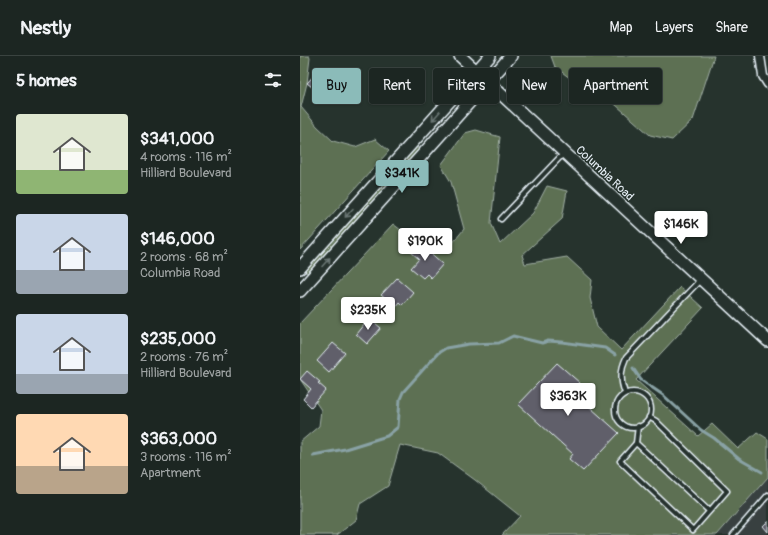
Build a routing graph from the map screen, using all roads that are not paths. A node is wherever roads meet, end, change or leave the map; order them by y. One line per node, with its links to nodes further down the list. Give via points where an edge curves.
1 (460, 56): 5 (main road, Columbia Road)
2 (490, 56): 6 (main road)
3 (511, 56): 7 (main road)
4 (760, 56): 8 (street)
5 (474, 68)
6 (480, 68)
7 (499, 70)
8 (768, 84)
9 (499, 92): 12 (main road, Columbia Road)
10 (447, 104): 14 (main road, one-way to 14)
11 (468, 104): 16 (main road, one-way to 11)
12 (564, 152): 13 (lane); 15 (main road, Columbia Road)
13 (501, 219)
14 (300, 268)
15 (701, 279): 17 (main road, Columbia Road); 18 (lane, via 626,358 621,376)
16 (300, 291)
17 (768, 341)
18 (626, 393): 19 (lane, via 637,392 647,398 651,410); 20 (lane, via 615,407 617,418 626,426)
19 (649, 417): 20 (lane, via 643,425); 23 (lane, via 727,491)
20 (638, 426): 21 (lane)
21 (636, 442): 23 (lane); 23 (lane, via 620,461 693,530)
22 (768, 495): 24 (lane)
23 (710, 511)
24 (733, 535)

